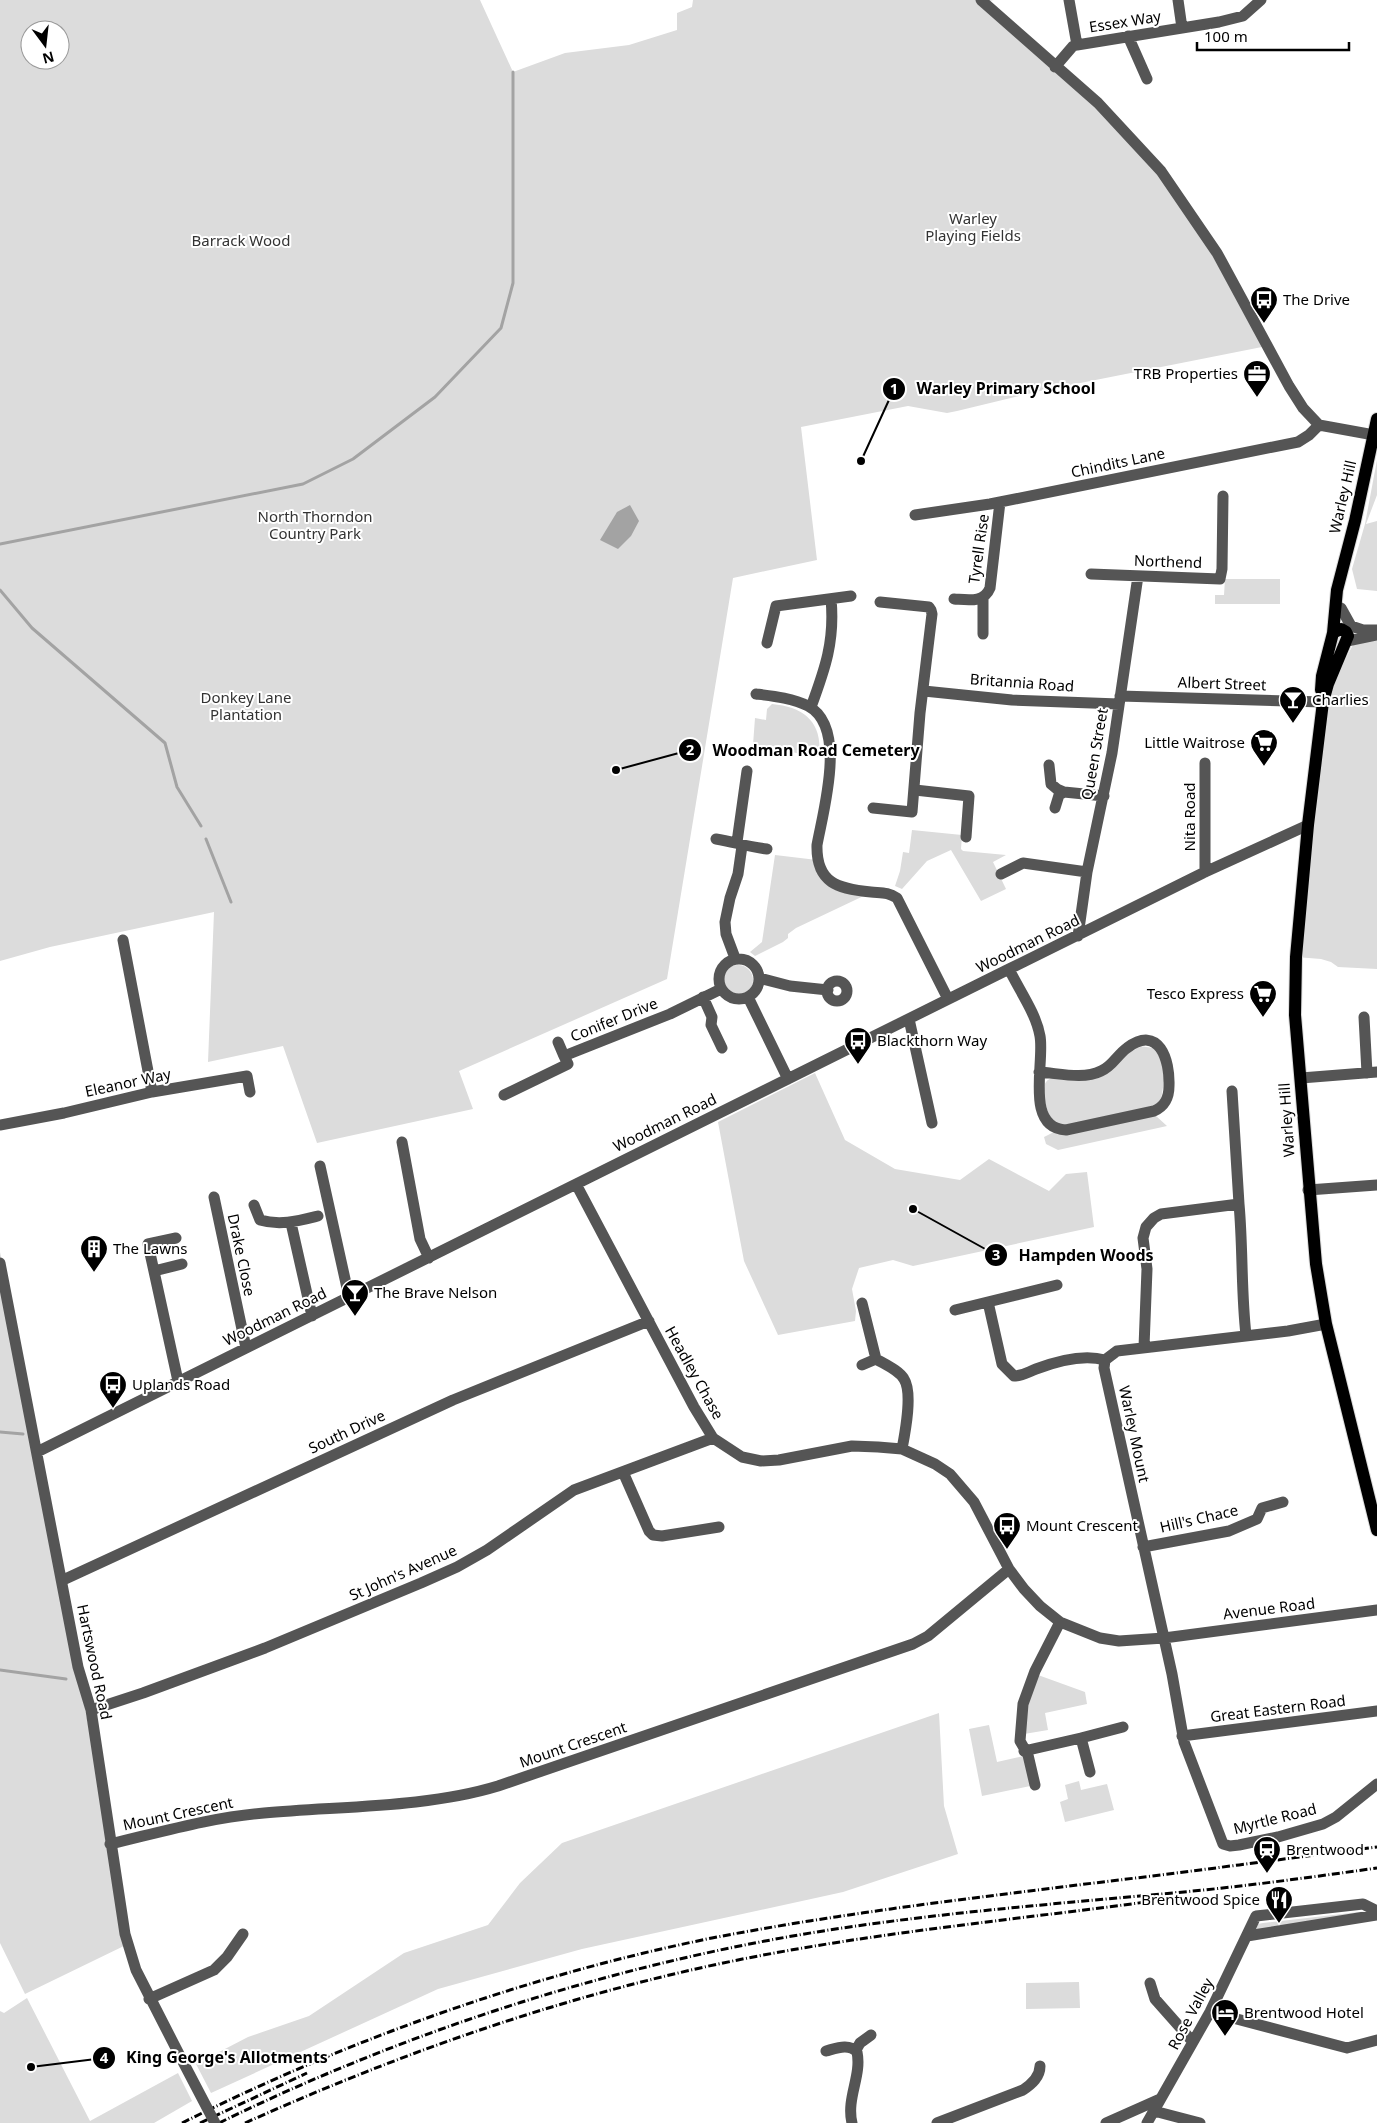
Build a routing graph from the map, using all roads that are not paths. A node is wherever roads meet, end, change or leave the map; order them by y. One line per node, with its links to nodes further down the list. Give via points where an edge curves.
1 (981, 0): 8 (street)
2 (1069, 0): 7 (street)
3 (1178, 0): 5 (street)
4 (1261, 0): 5 (street, Essex Way, via 1243,16)
5 (1182, 28): 6 (street, Essex Way)
6 (1128, 36): 7 (street, Essex Way); 9 (street)
7 (1077, 45): 8 (street, Essex Way)
8 (1055, 67): 11 (street, via 1098,103 1161,171 1217,253 1289,386)
9 (1147, 79)
10 (1377, 419): 12 (main road, Warley Hill)
11 (1319, 425): 12 (street); 14 (street, Chindits Lane, via 1298,442)
12 (1374, 435): 18 (main road, Warley Hill)
13 (1223, 496): 17 (street, Northend, via 1220,579)
14 (1000, 502): 15 (street, Chindits Lane); 22 (street, Tyrell Rise, via 990,588)
15 (916, 516)
16 (1091, 574): 17 (street, Northend)
17 (1138, 576): 33 (street, Queen Street)
18 (1340, 582): 24 (main road, Warley Hill); 29 (main road, Warley Hill, via 1337,590)
19 (851, 596): 20 (street)
20 (832, 599): 30 (street, via 776,606); 35 (street, via 833,618 826,666)
21 (954, 599): 22 (street, Tyrell Rise)
22 (983, 599): 27 (street)
23 (880, 602): 31 (street, via 931,610)
24 (1341, 608): 25 (street, via 1351,626); 29 (main road, Warley Hill)
25 (1364, 630): 26 (street); 29 (street)
26 (1377, 630)
27 (983, 634)
28 (1377, 635): 29 (street)
29 (1341, 636): 34 (main road, Warley Hill, via 1321,686)
30 (767, 643)
31 (924, 691): 33 (street, Britannia Road, via 1012,700); 39 (street)
32 (756, 694): 35 (street, via 784,698)
33 (1120, 700): 34 (street, Albert Street); 41 (street, Queen Street)
34 (1323, 702): 44 (main road, Warley Hill)
35 (810, 707): 61 (street, via 821,718 827,731 831,757 817,845 819,867 828,880 838,886 890,893 897,898)
36 (1205, 763): 50 (street, Nita Road)
37 (1049, 766): 40 (street, via 1051,784)
38 (748, 771): 47 (street)
39 (914, 790): 42 (street, via 912,812); 45 (street, via 969,796)
40 (1064, 792): 41 (street); 43 (street, via 1059,795)
41 (1104, 796): 49 (street, Queen Street)
42 (873, 808)
43 (1055, 808)
44 (1308, 825): 50 (street, Woodman Road); 69 (main road, Warley Hill, via 1294,1004)
45 (966, 837)
46 (716, 840): 47 (street)
47 (739, 844): 48 (street); 54 (street, via 738,874 725,922)
48 (767, 849)
49 (1087, 872): 51 (street, via 1023,863); 52 (street, Queen Street)
50 (1205, 872): 52 (street, Woodman Road)
51 (1001, 874)
52 (1078, 936): 55 (street, Woodman Road)
53 (123, 940): 72 (street)
54 (735, 958): 56 (street, via 750,961); 57 (street, via 721,970 718,978)
55 (1009, 969): 61 (street, Woodman Road); 67 (street, via 1040,1035)
56 (759, 978): 58 (street, via 790,986); 60 (street, via 758,986)
57 (721, 988): 59 (street, Conifer Drive); 60 (street, via 736,999)
58 (828, 990)
59 (703, 997): 65 (street, via 712,1017 711,1026); 66 (street, Conifer Drive)
60 (748, 997): 70 (street)
61 (948, 999): 63 (street, Woodman Road)
62 (1364, 1017): 68 (street)
63 (909, 1019): 70 (street, Woodman Road); 75 (street)
64 (558, 1042): 66 (street)
65 (722, 1048)
66 (568, 1064): 74 (street, Conifer Drive)
67 (1039, 1072): 67 (street, via 1042,1112 1049,1124 1059,1130 1154,1111 1166,1102 1169,1088 1165,1055 1159,1045 1148,1042 1130,1046 1108,1068 1092,1074)
68 (1372, 1072): 69 (street)
69 (1301, 1078): 81 (main road, Warley Hill)
70 (788, 1079): 79 (street, Woodman Road)
71 (1232, 1091): 83 (street)
72 (152, 1092): 73 (street, Eleanor Way, via 247,1076); 76 (street, Eleanor Way)
73 (250, 1092)
74 (504, 1095)
75 (932, 1123)
76 (0, 1125)
77 (402, 1142): 88 (street, via 420,1239)
78 (320, 1166): 93 (street)
79 (576, 1184): 88 (street, Woodman Road); 98 (street, Headley Chase)
80 (1377, 1185): 81 (street)
81 (1308, 1190): 99 (main road, Warley Hill)
82 (214, 1197): 102 (street, Drake Close)
83 (1239, 1204): 100 (street); 101 (street, via 1169,1212 1140,1225 1147,1269)
84 (254, 1205): 86 (street, via 260,1220)
85 (318, 1216): 86 (street)
86 (290, 1223): 97 (street)
87 (176, 1238): 91 (street, via 148,1244)
88 (429, 1258): 93 (street, Woodman Road)
89 (0, 1263): 109 (street, Hartswood Road)
90 (182, 1264): 91 (street)
91 (154, 1271): 106 (street)
92 (1057, 1285): 94 (street)
93 (348, 1297): 97 (street, Woodman Road)
94 (988, 1302): 96 (street); 104 (street, via 1002,1364 1014,1376 1075,1359)
95 (862, 1303): 103 (street)
96 (955, 1310)
97 (312, 1316): 102 (street, Woodman Road)
98 (649, 1321): 107 (street, Headley Chase); 116 (street, South Drive, via 454,1400)
99 (1326, 1324): 100 (street); 113 (main road, Warley Hill)
100 (1246, 1335): 101 (street)
101 (1144, 1347): 104 (street, via 1117,1351)
102 (246, 1348): 106 (street, Woodman Road)
103 (876, 1359): 105 (street); 108 (street, via 905,1380 908,1392)
104 (1105, 1360): 114 (street, Warley Mount, via 1104,1368)
105 (862, 1365)
106 (178, 1381): 109 (street, Woodman Road)
107 (714, 1438): 108 (street, Headley Chase, via 742,1457 761,1461 852,1446); 110 (street, St John's Avenue)
108 (902, 1449): 115 (street, Headley Chase, via 935,1464 963,1488 974,1502)
109 (37, 1452): 116 (street, Hartswood Road)
110 (623, 1472): 112 (street, via 653,1535); 120 (street, St John's Avenue, via 574,1490 457,1567 256,1652)
111 (1283, 1502): 114 (street, Hill's Chace, via 1262,1508 1257,1519 1229,1530)
112 (712, 1525)
113 (1377, 1530)
114 (1143, 1547): 119 (street, Warley Mount)
115 (1009, 1569): 118 (street, Headley Chase, via 1040,1606); 129 (street, Mount Crescent, via 928,1636 913,1644 472,1794 239,1815)
116 (63, 1580): 120 (street, Hartswood Road, via 78,1667)
117 (1377, 1610): 119 (street, Avenue Road)
118 (1060, 1622): 119 (street, Headley Chase, via 1100,1638); 125 (street, via 1035,1671 1023,1704 1020,1737)
119 (1164, 1638): 123 (street, Warley Mount)
120 (91, 1710): 129 (street, Hartswood Road)
121 (1377, 1711): 123 (street, Great Eastern Road)
122 (1123, 1727): 124 (street)
123 (1182, 1736): 127 (street, Myrtle Road, via 1223,1844 1230,1846 1313,1828 1336,1817)
124 (1081, 1738): 125 (street); 126 (street)
125 (1024, 1751): 128 (street, via 1028,1755)
126 (1090, 1772)
127 (1377, 1784)
128 (1035, 1785)
129 (110, 1844): 135 (street, Hartswood Road, via 125,1934)
130 (1377, 1911): 133 (street, Rose Valley, via 1363,1904 1256,1916)
131 (1377, 1915): 133 (street)
132 (243, 1934): 135 (street, via 228,1957 214,1970)
133 (1247, 1936): 136 (street, Rose Valley)
134 (1150, 1983): 139 (street, via 1155,1999)
135 (149, 1999): 145 (street, Hartswood Road, bridge)
136 (1210, 2012): 138 (street, via 1347,2048); 139 (street, Rose Valley)
137 (871, 2035): 140 (street)
138 (1377, 2040)
139 (1194, 2042): 143 (street, Rose Valley)
140 (856, 2050): 141 (street, via 838,2047); 146 (street, via 858,2066 850,2103)
141 (826, 2051)
142 (1040, 2066): 147 (street, via 1035,2080 1023,2090)
143 (1160, 2099): 144 (street, Rose Valley); 148 (street)
144 (1154, 2111): 149 (street, Rose Valley); 150 (street)
145 (215, 2123)
146 (852, 2123)
147 (937, 2123)
148 (1106, 2123)
149 (1147, 2123)
150 (1200, 2123)

